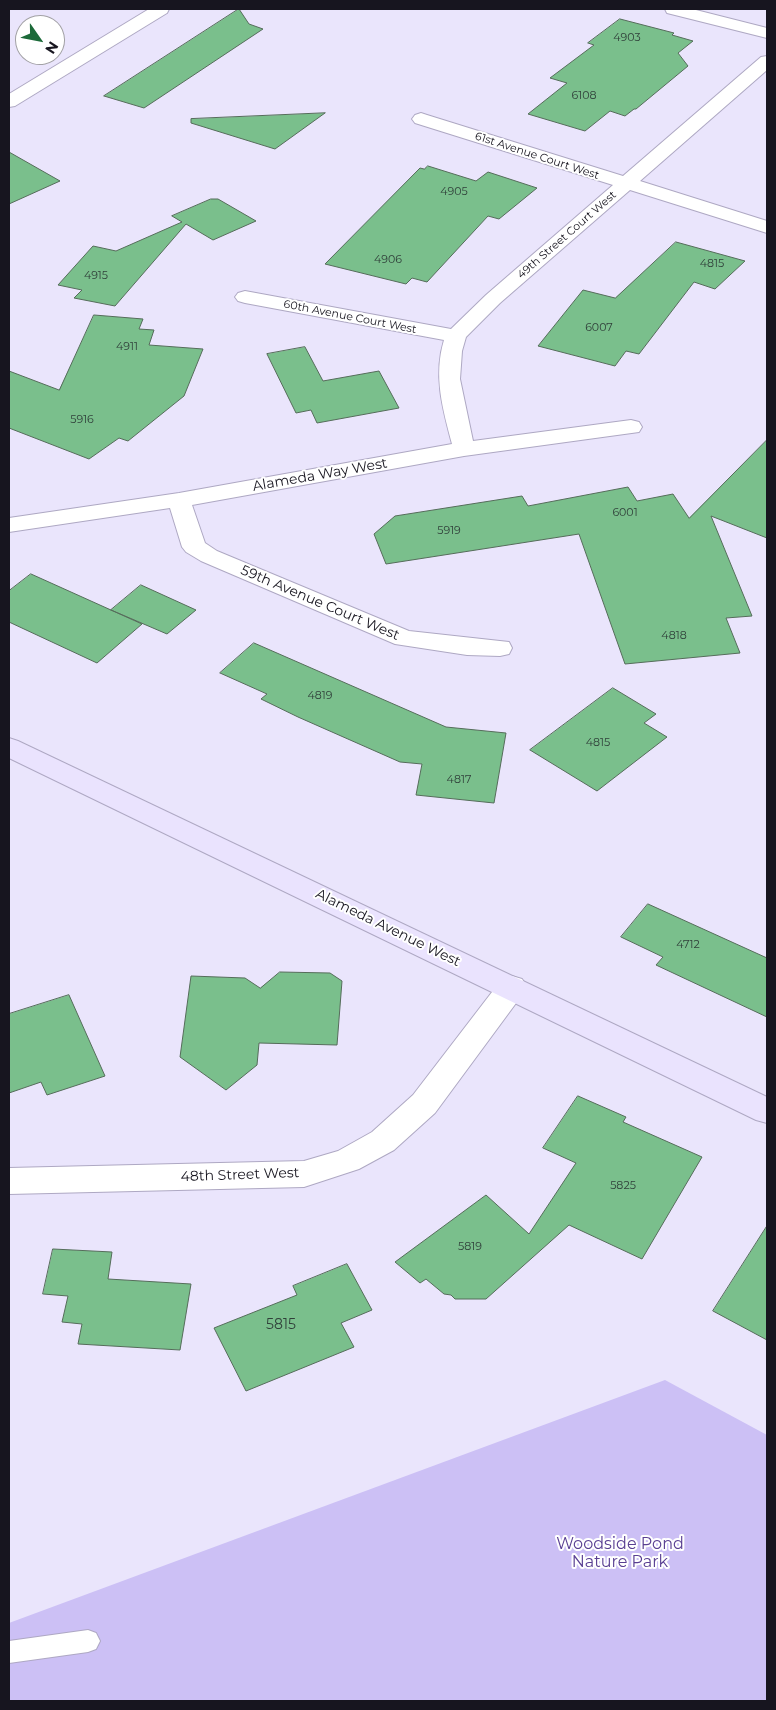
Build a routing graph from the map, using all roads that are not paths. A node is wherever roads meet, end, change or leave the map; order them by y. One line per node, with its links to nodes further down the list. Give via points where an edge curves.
1 (161, 9): 5 (street)
2 (673, 9): 3 (street)
3 (767, 33)
4 (767, 61): 7 (street, 49th Street Court West)
5 (9, 102)
6 (421, 120): 7 (street, 61st Avenue Court West)
7 (625, 184): 8 (street, 61st Avenue Court West); 10 (street, 49th Street Court West)
8 (767, 227)
9 (245, 297): 10 (street, 60th Avenue Court West)
10 (455, 336): 12 (street, via 450,378)
11 (632, 427): 12 (street, Alameda Way West)
12 (464, 449): 13 (street, Alameda Way West)
13 (178, 500): 14 (street, Alameda Way West); 15 (street, 59th Avenue Court West, via 194,547 209,556 404,638 466,647)
14 (9, 526)
15 (500, 648)
16 (9, 746): 17 (street, Alameda Avenue West)
17 (512, 988): 18 (street, Alameda Avenue West); 19 (street, 48th Street West, via 424,1104 382,1141 348,1160 304,1174)
18 (767, 1111)
19 (9, 1181)
20 (88, 1641): 21 (lane)
21 (9, 1652)

